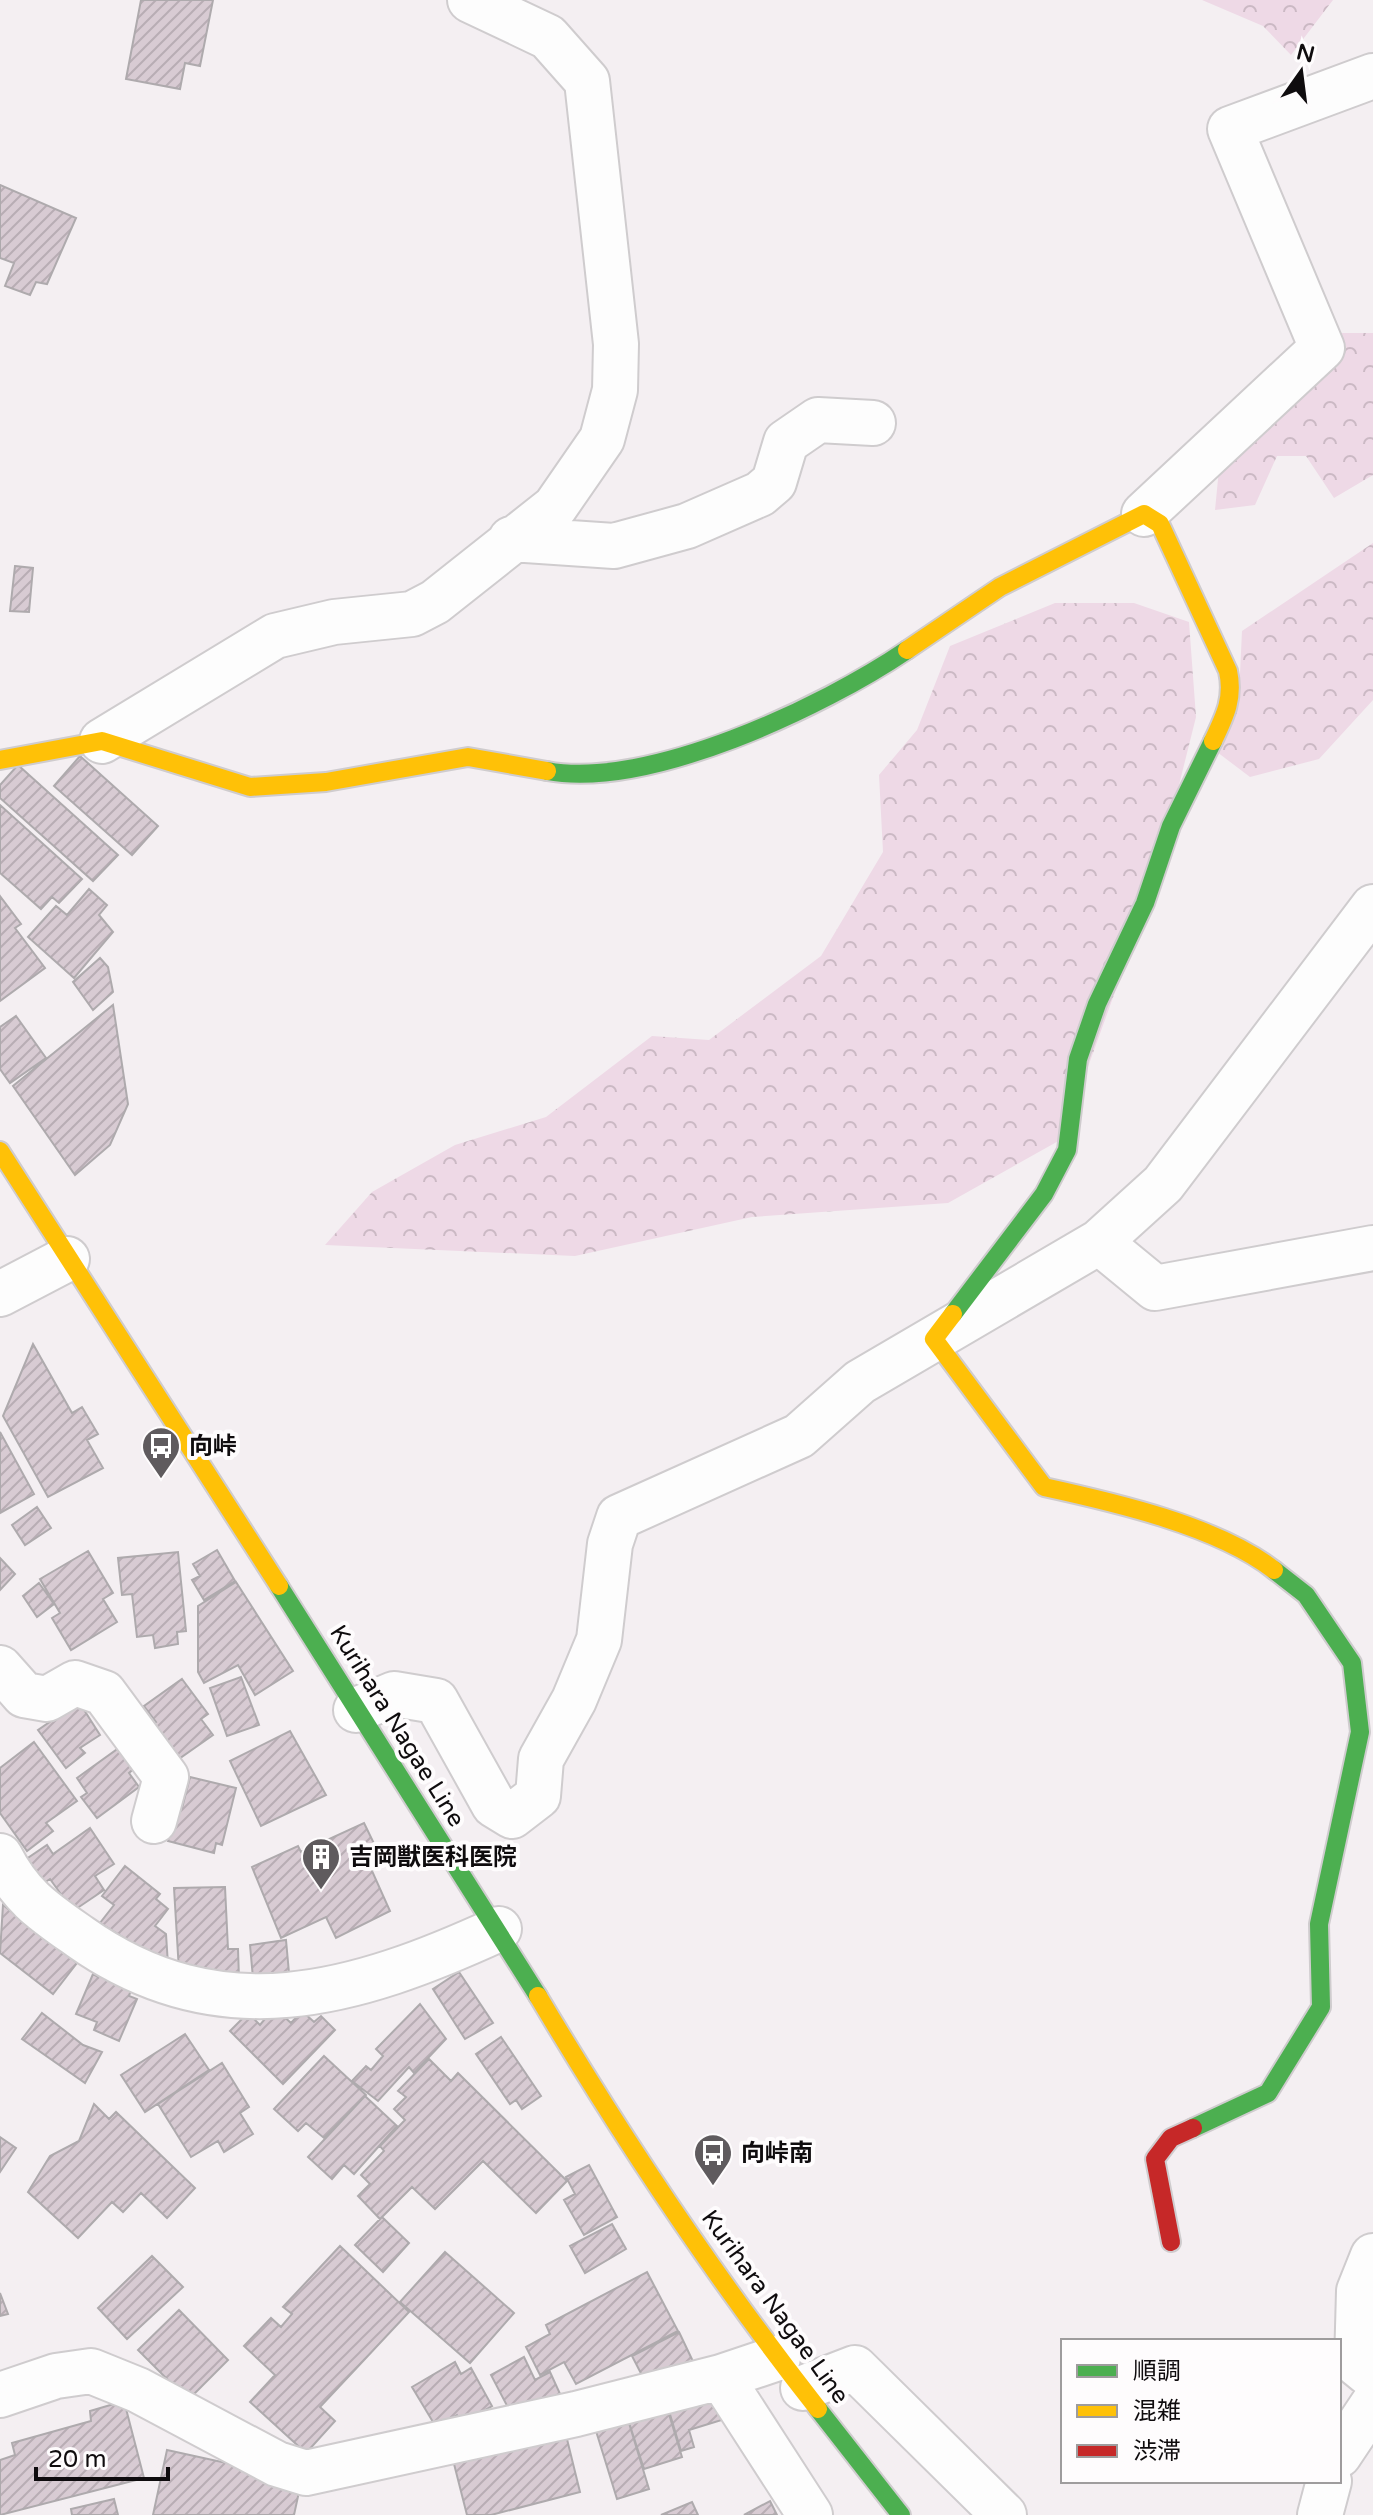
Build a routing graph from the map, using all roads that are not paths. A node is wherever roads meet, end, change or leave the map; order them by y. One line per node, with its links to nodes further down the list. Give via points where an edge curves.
1 (470, 0): 5 (street, via 548,37 587,81 616,344 615,390 602,439 555,507)
2 (1373, 76): 4 (street, via 1230,129 1322,348)
3 (873, 423): 5 (street, via 818,420 786,442 774,482 760,494 687,526 614,546)
4 (1144, 514): 6 (street, via 1000,587 879,669 752,734 615,773 572,776 468,757 326,782 250,787); 14 (street, via 1160,524 1228,671 1229,707 1171,826 1145,903 1097,1004 1078,1059 1067,1150 1044,1194)
5 (511, 539): 6 (street, via 435,602 412,614 334,622 275,636)
6 (102, 741): 7 (street)
7 (0, 760)
8 (1373, 907): 10 (street, via 1163,1184)
9 (0, 1151): 12 (street, Kurihara Nagae Line)
10 (1099, 1242): 11 (street, via 1155,1288); 14 (street)
11 (1373, 1248)
12 (67, 1259): 13 (street); 16 (street, Kurihara Nagae Line, via 118,1331)
13 (0, 1294)
14 (934, 1339): 16 (street, via 860,1382 799,1436 619,1517 610,1544 599,1640 541,1759 538,1796 512,1816 494,1805 436,1701 394,1694); 20 (street, via 1044,1487 1117,1503 1250,1551 1306,1595 1352,1663 1360,1732 1319,1924 1321,2007 1268,2093 1171,2138 1155,2159)
15 (0, 1668): 17 (street, via 24,1695 47,1699 75,1683 104,1693 166,1777)
16 (356, 1710): 19 (street, Kurihara Nagae Line)
17 (154, 1821)
18 (5, 1878): 19 (street, via 48,1914 127,1966 206,1994 248,1998 354,1981 429,1961)
19 (499, 1929): 22 (street, Kurihara Nagae Line, via 612,2120)
20 (1171, 2242)
21 (1373, 2256): 24 (street, via 1359,2291 1357,2364)
22 (790, 2373): 23 (street); 30 (street, Kurihara Nagae Line); 31 (street, via 855,2368)
23 (721, 2377): 25 (street, via 306,2473 277,2464 138,2390 91,2371 56,2376); 29 (street)
24 (1373, 2377)
25 (0, 2395)
26 (1373, 2404): 27 (street)
27 (1341, 2452)
28 (1328, 2483): 32 (street)
29 (810, 2515)
30 (901, 2515)
31 (1004, 2515)
32 (1320, 2515)

